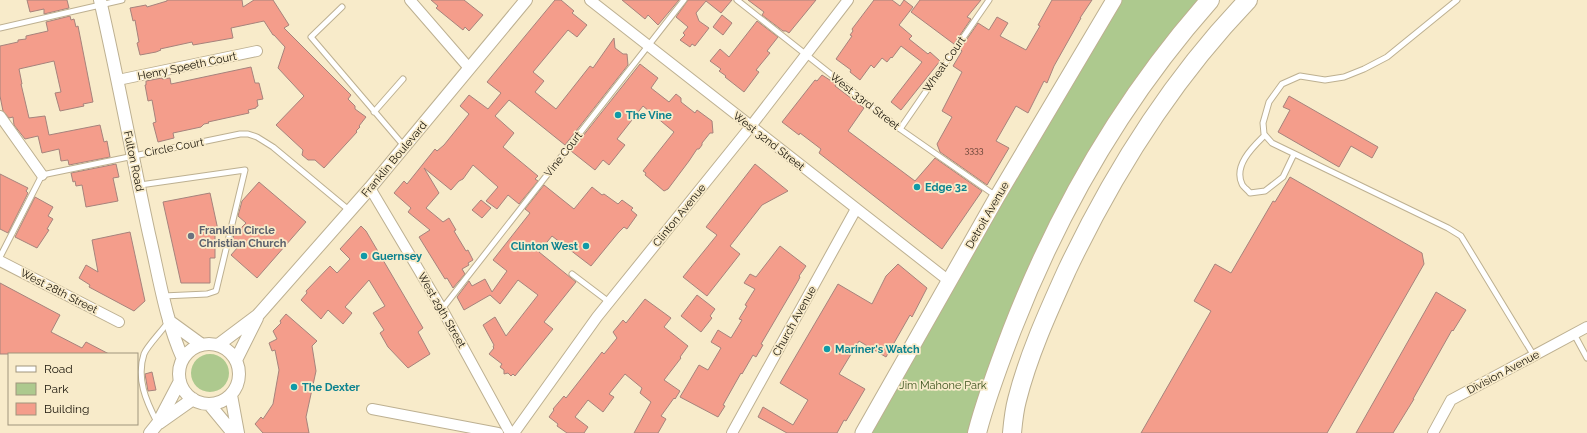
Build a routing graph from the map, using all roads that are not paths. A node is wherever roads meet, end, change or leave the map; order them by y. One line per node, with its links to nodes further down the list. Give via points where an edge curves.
1 (122, 0): 14 (lane)
2 (410, 0): 21 (street)
3 (526, 0): 21 (street, Franklin Boulevard)
4 (590, 0): 18 (street, West 32nd Street)
5 (684, 0): 18 (lane, Vine Court)
6 (737, 0): 20 (lane, West 33rd Street)
7 (848, 0): 20 (street, Clinton Avenue)
8 (989, 0): 27 (lane, Wheat Court)
9 (1114, 0): 35 (main road, Detroit Avenue)
10 (1210, 0): 71 (highway, via 1134,96 1071,198 1020,308 995,373)
11 (1248, 0): 17 (highway)
12 (1261, 0): 17 (highway)
13 (1457, 0): 28 (lane, via 1388,57 1364,69 1344,77 1324,80 1300,76 1282,84 1269,102 1263,123)
14 (101, 2): 16 (lane); 23 (street, Fulton Road)
15 (342, 7): 24 (lane, via 311,37)
16 (0, 28)
17 (1212, 39): 59 (highway, via 1144,129 1099,206 1050,308)
18 (648, 45): 26 (street, West 32nd Street); 44 (lane, Vine Court)
19 (257, 51): 23 (street, Henry Speeth Court)
20 (806, 54): 26 (street, Clinton Avenue); 27 (lane, West 33rd Street)
21 (469, 68): 29 (street, Franklin Boulevard)
22 (403, 79): 24 (lane)
23 (118, 80): 31 (street, Fulton Road)
24 (374, 112): 29 (lane)
25 (0, 116): 32 (street)
26 (751, 126): 36 (street, West 32nd Street); 43 (street, Clinton Avenue)
27 (900, 129): 35 (lane, West 33rd Street)
28 (1265, 135): 30 (lane, via 1272,143); 30 (lane, via 1250,150 1243,162 1240,174 1242,184 1250,193 1265,191 1282,177)
29 (404, 147): 34 (street, Franklin Boulevard)
30 (1294, 154): 52 (lane, via 1461,236)
31 (132, 156): 32 (lane, Circle Court); 33 (street, Fulton Road); 37 (lane, Circle Court, via 248,134 273,147)
32 (42, 175): 38 (lane)
33 (139, 185): 42 (street, Fulton Road); 42 (lane, via 245,170 216,291 207,294)
34 (370, 188): 37 (street, Franklin Boulevard); 44 (street, West 29th Street)
35 (997, 197): 41 (main road, Detroit Avenue)
36 (856, 209): 41 (street, West 32nd Street); 69 (street, Church Avenue)
37 (350, 211): 45 (street, Franklin Boulevard)
38 (0, 257)
39 (0, 261): 47 (street, West 28th Street)
40 (572, 274): 43 (lane)
41 (949, 281): 70 (main road, Detroit Avenue)
42 (163, 296): 46 (street, Fulton Road)
43 (609, 302): 68 (street, Clinton Avenue)
44 (442, 309): 67 (street, West 29th Street)
45 (258, 315): 51 (street, Franklin Boulevard); 55 (street, Franklin Boulevard)
46 (169, 321): 50 (street); 54 (street, Fulton Road); 62 (lane, via 144,353 141,375 146,401)
47 (119, 322)
48 (1587, 327): 49 (street, Division Avenue)
49 (1574, 334): 52 (street, Division Avenue); 53 (lane)
50 (202, 345): 51 (street); 54 (street, via 189,352)
51 (218, 345): 55 (street)
52 (1534, 356): 74 (street, Division Avenue, via 1451,400)
53 (1587, 358)
54 (183, 359): 56 (street)
55 (236, 360): 57 (street, via 238,384)
56 (180, 381): 58 (street, via 186,394); 62 (street)
57 (231, 395): 60 (street, via 218,403); 65 (street)
58 (193, 400): 60 (street); 62 (street)
59 (1017, 400): 72 (highway); 73 (highway)
60 (209, 404): 64 (street)
61 (372, 409): 66 (street)
62 (158, 424): 63 (street)
63 (150, 433)
64 (233, 433)
65 (238, 433)
66 (498, 433)
67 (510, 433)
68 (514, 433)
69 (732, 433)
70 (863, 433)
71 (977, 433)
72 (1006, 433)
73 (1012, 433)
74 (1433, 433)

